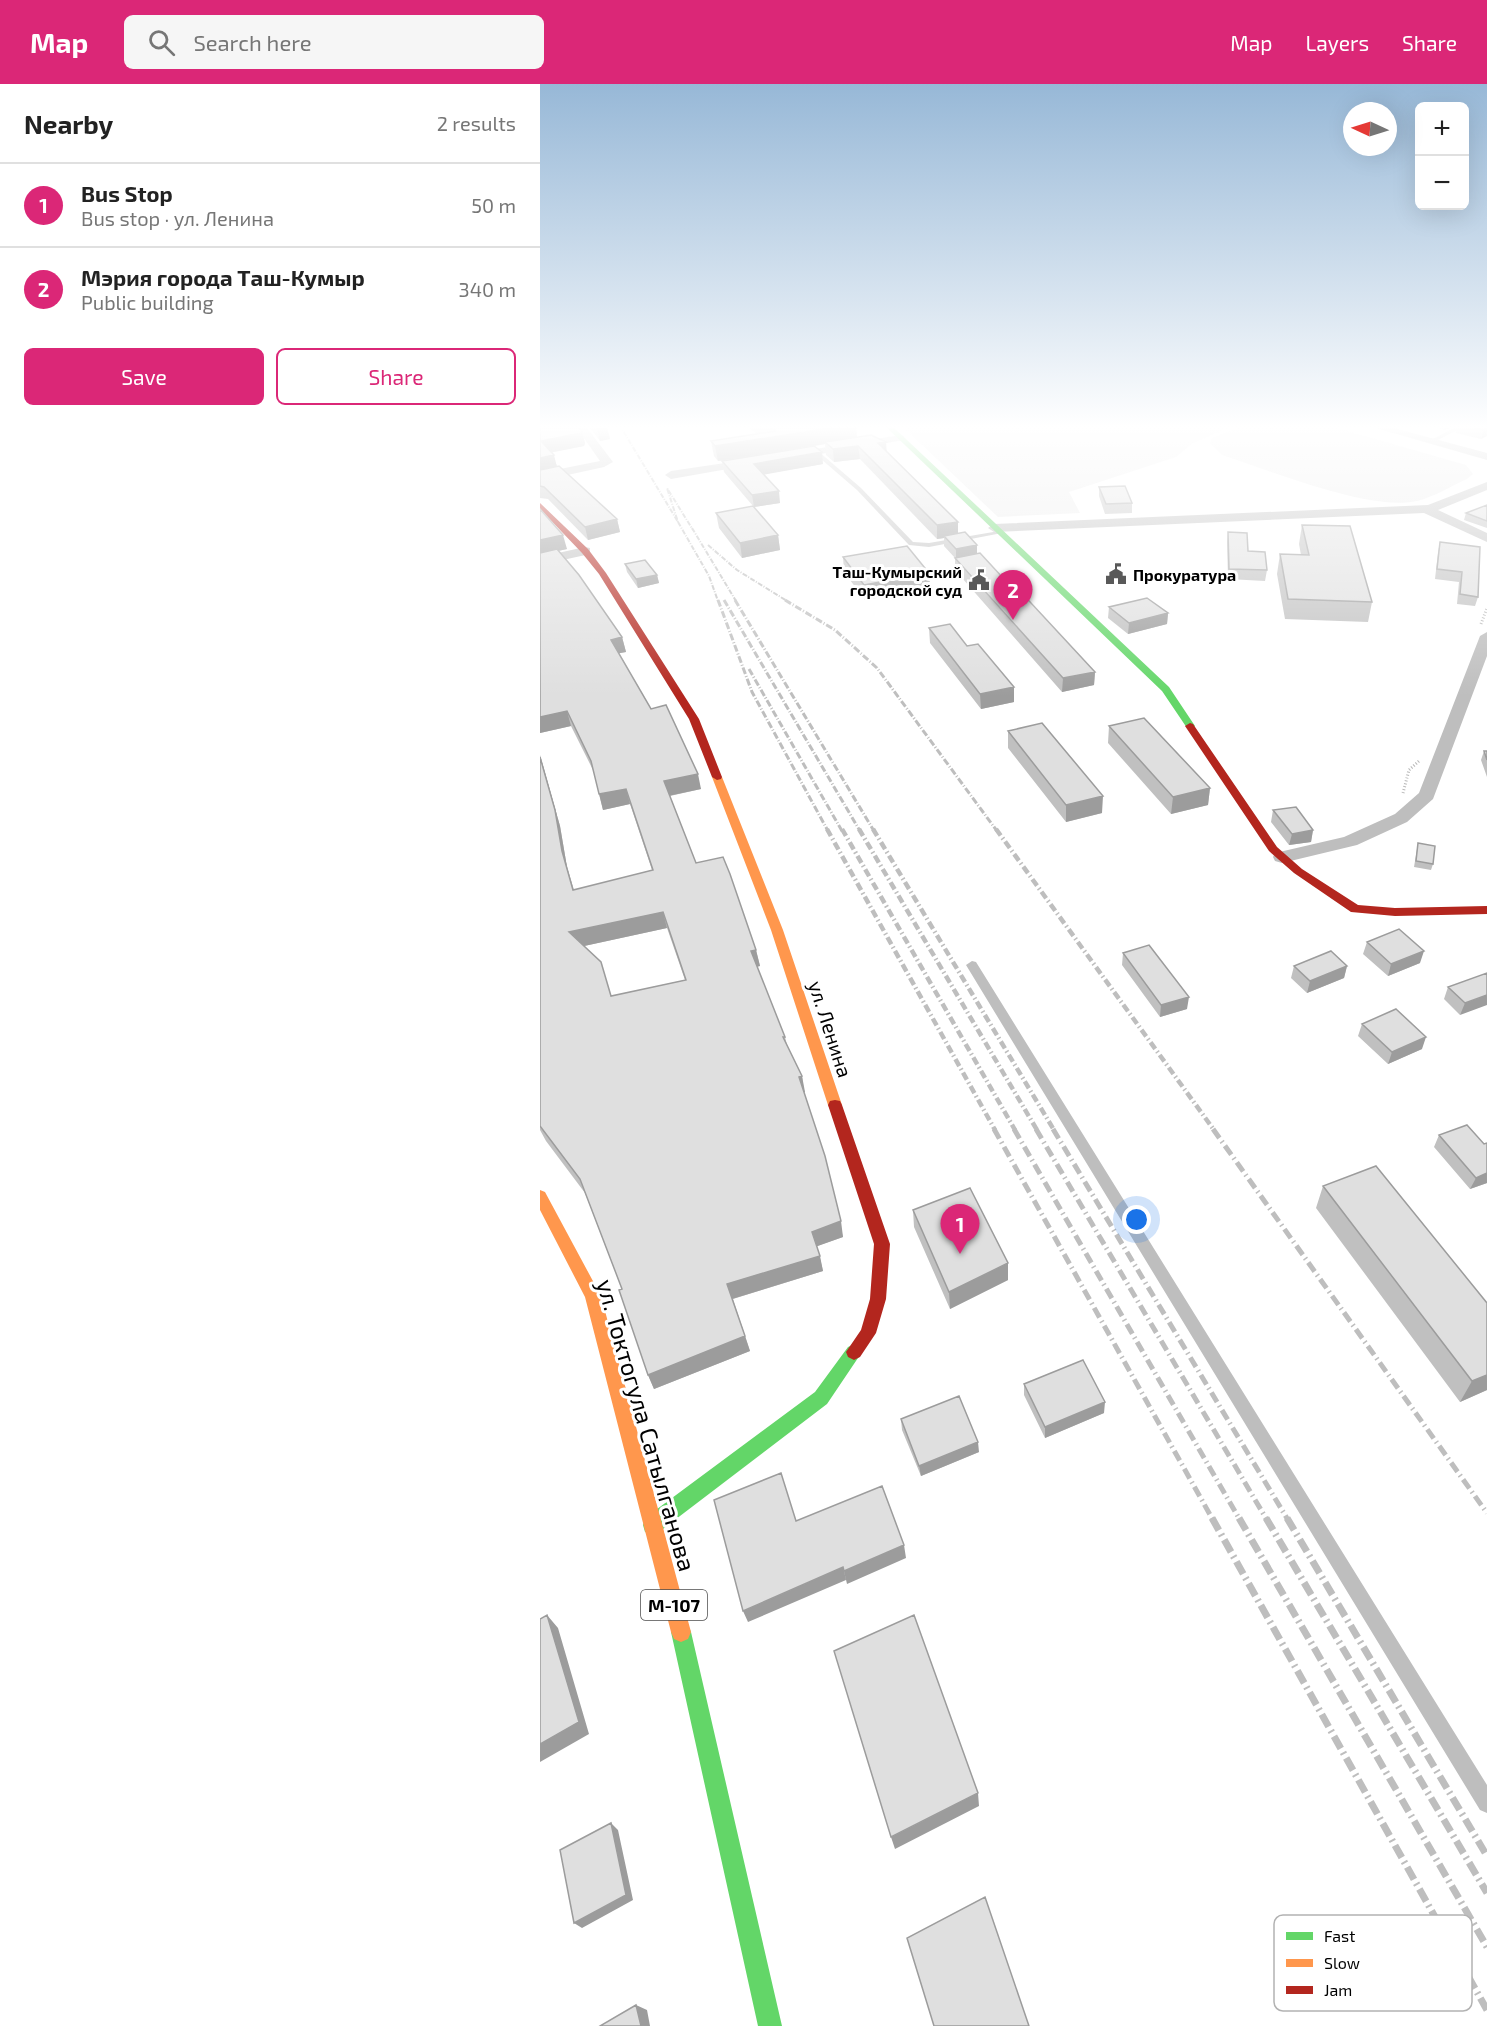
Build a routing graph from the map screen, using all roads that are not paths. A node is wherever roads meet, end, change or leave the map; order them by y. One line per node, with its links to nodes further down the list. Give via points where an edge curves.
1 (549, 515): 8 (street, ул. Ленина)
2 (883, 515): 6 (lane, via 911,544 929,545)
3 (979, 515): 6 (street)
4 (1316, 515): 6 (street)
5 (1438, 515): 7 (street)
6 (996, 531): 11 (street, via 1166,689)
7 (1487, 538)
8 (585, 551): 9 (street); 15 (street, ул. Ленина, via 694,719 777,930 882,1244 878,1299 868,1333 821,1398)
9 (540, 561)
10 (1487, 636): 11 (street, via 1427,795 1401,818 1350,842)
11 (1282, 857): 12 (street, via 1355,909)
12 (1487, 910)
13 (972, 965): 16 (lane)
14 (540, 1196): 15 (street, ул. Токтогула Сатылганова / М-107, via 593,1296)
15 (652, 1525): 17 (street, ул. Токтогула Сатылганова / М-107, via 695,1685)
16 (1487, 1803)
17 (770, 2026)

